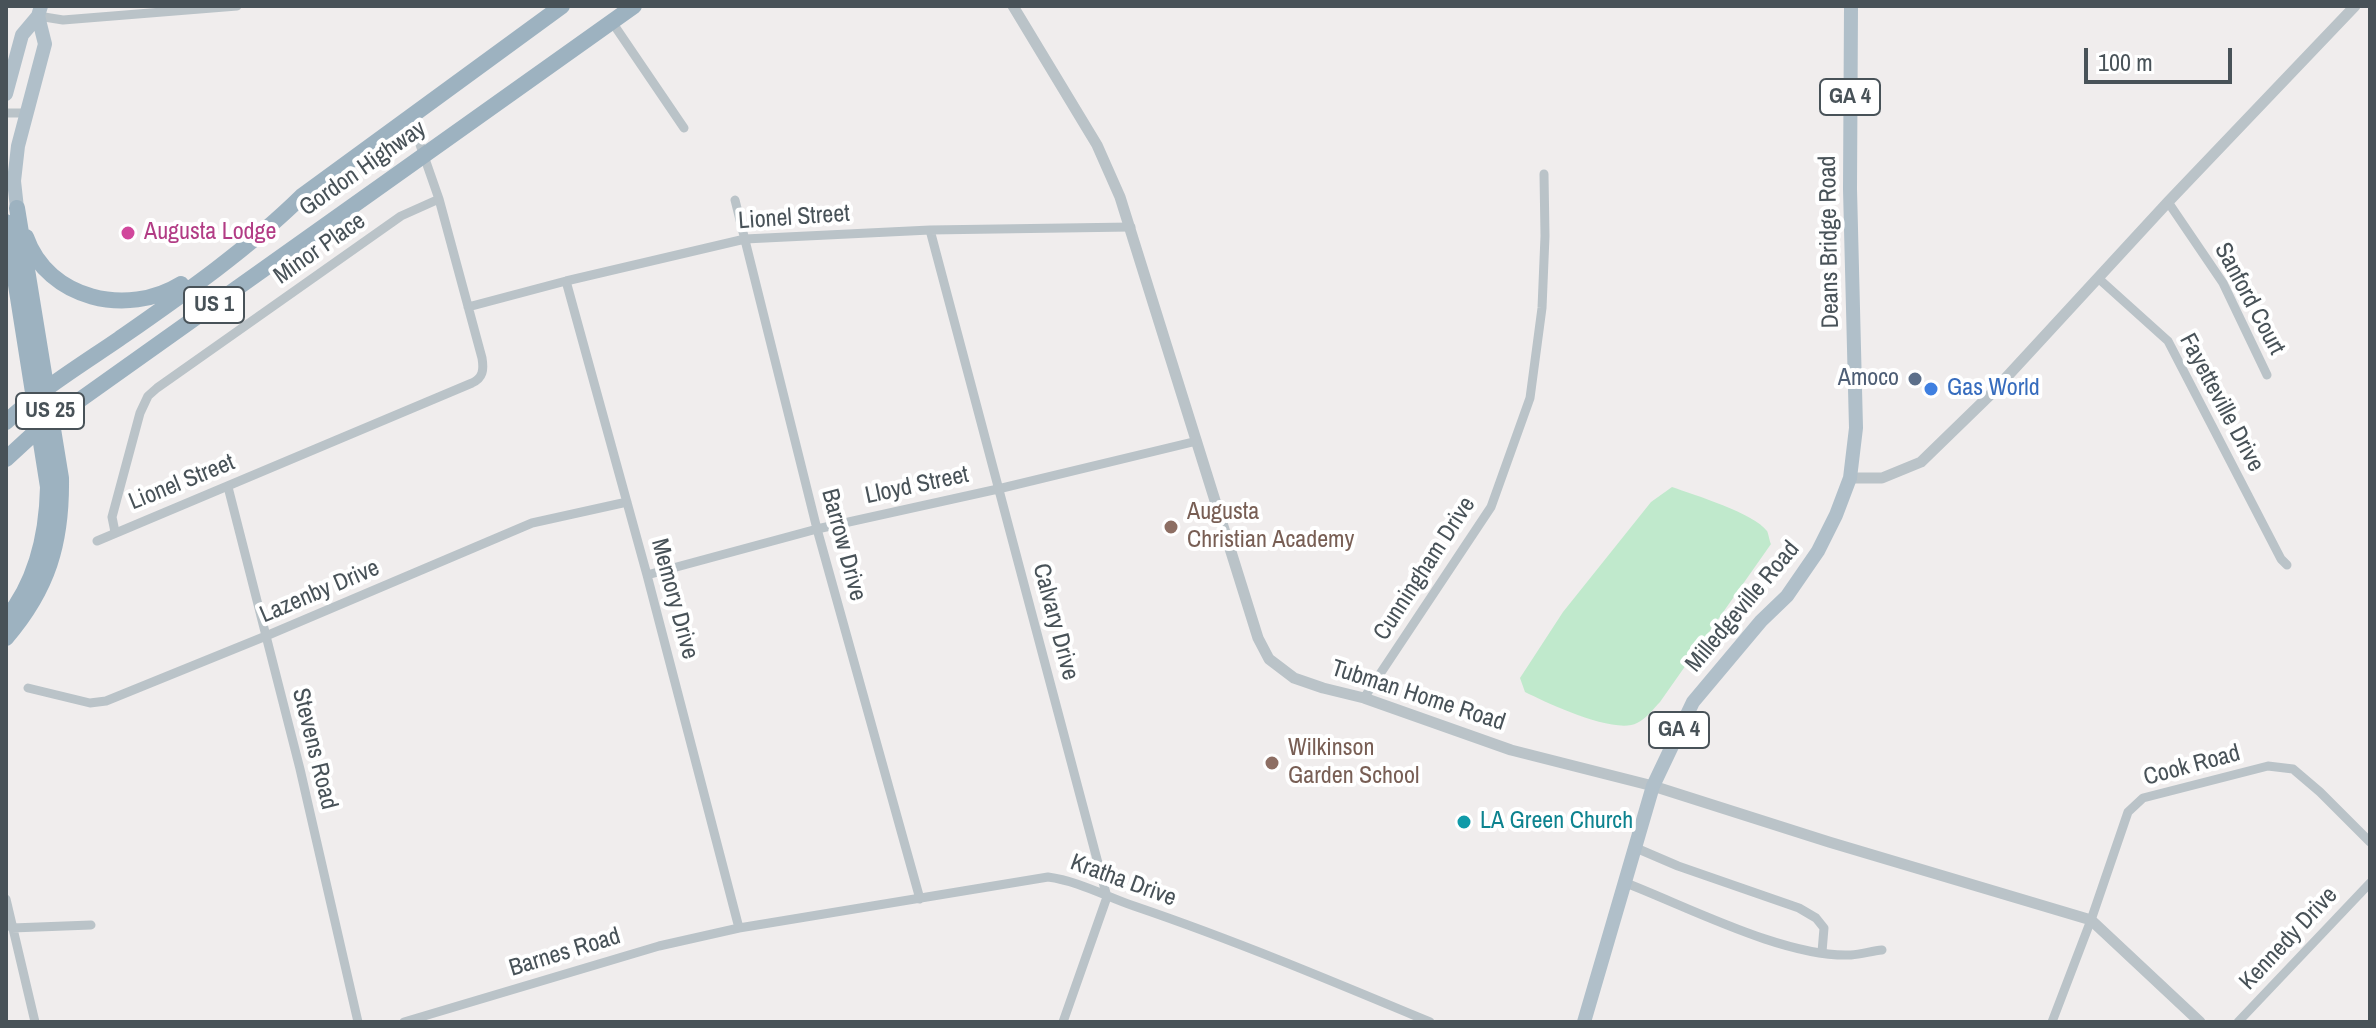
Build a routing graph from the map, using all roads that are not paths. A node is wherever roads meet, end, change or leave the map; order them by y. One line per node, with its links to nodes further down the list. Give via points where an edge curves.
1 (237, 6): 7 (street, via 63,20)
2 (562, 6): 12 (highway, Gordon Highway / US 1)
3 (634, 6): 8 (highway, Gordon Highway / US 1)
4 (1013, 6): 21 (street, Tubman Home Road, via 1097,145)
5 (1851, 6): 31 (main road, Deans Bridge Road / GA 4, via 1856,428)
6 (2355, 6): 19 (street)
7 (40, 11): 9 (main road, via 22,35); 11 (main road, via 45,44)
8 (612, 22): 13 (street); 14 (highway, Gordon Highway / US 1)
9 (6, 94)
10 (6, 113): 11 (street)
11 (27, 113): 20 (main road)
12 (410, 116): 14 (street, Lionel Street); 16 (highway, Gordon Highway / US 1)
13 (684, 128)
14 (425, 156): 17 (street, Lionel Street); 30 (highway, Gordon Highway / US 1, via 60,414)
15 (1544, 174): 45 (street, Cunningham Drive, via 1542,308 1530,398 1491,507)
16 (302, 196): 20 (highway, via 181,284 138,301 102,300 56,277); 28 (highway, Gordon Highway / US 1, via 223,263)
17 (439, 199): 26 (street, Lionel Street); 37 (street, Minor Place, via 401,216 148,396 112,517)
18 (735, 200): 23 (street, Barrow Drive)
19 (2168, 202): 24 (street); 27 (street, Sanford Court, via 2223,283)
20 (11, 215): 32 (highway)
21 (1131, 227): 22 (street, Lionel Street); 29 (street, Tubman Home Road)
22 (930, 230): 23 (street, Lionel Street); 34 (street, Calvary Drive)
23 (745, 239): 25 (street, Lionel Street); 36 (street, Barrow Drive)
24 (2098, 278): 31 (street, via 1921,462 1882,478); 39 (street, Fayetteville Drive, via 2168,341)
25 (566, 281): 26 (street, Lionel Street); 35 (street, Memory Drive)
26 (468, 307): 33 (street, Lionel Street, via 483,365 477,381)
27 (2267, 375)
28 (6, 422)
29 (1197, 441): 34 (street, Lloyd Street); 45 (street, Tubman Home Road, via 1269,659 1294,678)
30 (6, 459)
31 (1850, 478): 46 (main road, Milledgeville Road / GA 4, via 1818,551 1787,596 1693,702)
32 (55, 483): 41 (highway, via 32,578); 43 (highway, via 60,524 50,567 32,604)
33 (228, 487): 37 (street, Lionel Street); 42 (street, Stevens Road)
34 (998, 489): 36 (street, Lloyd Street); 51 (street, Calvary Drive)
35 (627, 502): 40 (street, Memory Drive); 42 (street, Lazenby Drive, via 532,523)
36 (817, 529): 40 (street, Lloyd Street); 53 (street, Barrow Drive)
37 (115, 532): 38 (street, Lionel Street)
38 (97, 541)
39 (2287, 565)
40 (647, 575): 57 (street, Memory Drive)
41 (6, 619)
42 (266, 636): 44 (street, Lazenby Drive, via 106,701 90,703); 62 (street, Stevens Road)
43 (6, 638)
44 (28, 688)
45 (1364, 698): 46 (street, Tubman Home Road, via 1511,750)
46 (1653, 786): 48 (main road, Milledgeville Road / GA 4); 54 (street, Tubman Home Road)
47 (2370, 842): 54 (street, Cook Road, via 2293,769 2268,766 2143,798 2128,812)
48 (1636, 848): 49 (main road, Milledgeville Road / GA 4); 59 (street, via 1799,908 1824,928)
49 (1626, 883): 59 (street, via 1743,931); 66 (main road, Milledgeville Road / GA 4)
50 (2370, 883): 69 (street, Kennedy Drive)
51 (1107, 897): 53 (street, Kratha Drive, via 1070,880 1048,877); 64 (street); 65 (street, Kratha Drive)
52 (6, 899): 56 (street)
53 (920, 899): 57 (street, Kratha Drive)
54 (2091, 920): 67 (street, Cook Road); 68 (street, Tubman Home Road)
55 (91, 925): 56 (street)
56 (12, 928): 61 (street)
57 (739, 928): 60 (street, Barnes Road, via 659,946)
58 (1882, 950): 59 (street)
59 (1822, 952)
60 (423, 1020): 63 (street, Barnes Road)
61 (35, 1022)
62 (358, 1022)
63 (404, 1022)
64 (1063, 1022)
65 (1430, 1022)
66 (1584, 1022)
67 (2052, 1022)
68 (2200, 1022)
69 (2238, 1022)

